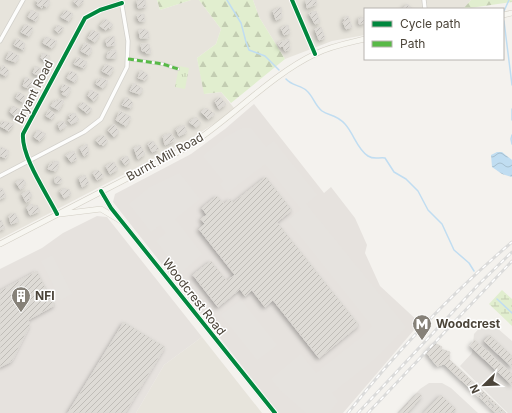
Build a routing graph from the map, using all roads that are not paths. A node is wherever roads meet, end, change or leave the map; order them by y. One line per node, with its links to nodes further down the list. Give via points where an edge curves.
1 (22, 0): 5 (street)
2 (292, 0): 6 (street)
3 (122, 1): 7 (street); 9 (street, Bryant Road, via 85,18 23,134)
4 (364, 39): 6 (main road, Burnt Mill Road)
5 (0, 41)
6 (315, 54): 11 (main road, Burnt Mill Road, via 277,79 203,137)
7 (128, 59): 8 (street); 9 (street, via 122,80 94,126)
8 (178, 69)
9 (29, 160): 10 (street); 12 (street, Bryant Road)
10 (0, 176)
11 (101, 191): 12 (main road, Burnt Mill Road); 13 (street, Woodcrest Road)
12 (57, 214): 13 (main road, via 101,209); 14 (main road, Burnt Mill Road)
13 (121, 221): 15 (street, Woodcrest Road)
14 (0, 244)
15 (274, 413)

